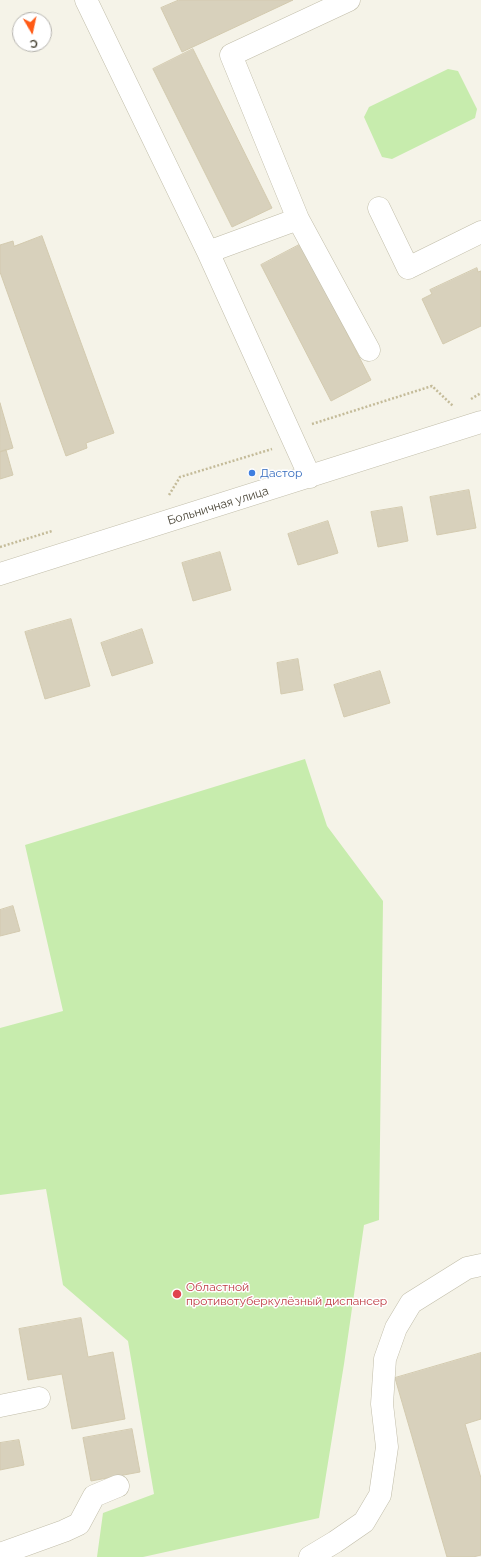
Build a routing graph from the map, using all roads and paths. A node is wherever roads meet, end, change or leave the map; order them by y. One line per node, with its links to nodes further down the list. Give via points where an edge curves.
1 (86, 0): 6 (street)
2 (349, 0): 4 (street, via 231,55)
3 (379, 208): 5 (street, via 408,268)
4 (298, 219): 6 (street); 7 (street)
5 (481, 232)
6 (208, 252): 12 (street)
7 (369, 350)
8 (481, 393): 9 (path)
9 (468, 401)
10 (455, 408): 12 (path, via 432,386)
11 (481, 422): 13 (street, Больничная улица)
12 (289, 431): 13 (street); 14 (path, via 274,449 180,477 169,495)
13 (310, 477): 17 (street, Больничная улица)
14 (162, 498)
15 (59, 529): 16 (path)
16 (0, 547)
17 (0, 574)
18 (481, 1265): 23 (street, via 467,1268 411,1302 396,1328 385,1360 382,1404 387,1447 380,1495 364,1522)
19 (39, 1398): 20 (street)
20 (0, 1406)
21 (118, 1486): 22 (street, via 94,1496 79,1524)
22 (0, 1554)
23 (310, 1557)

